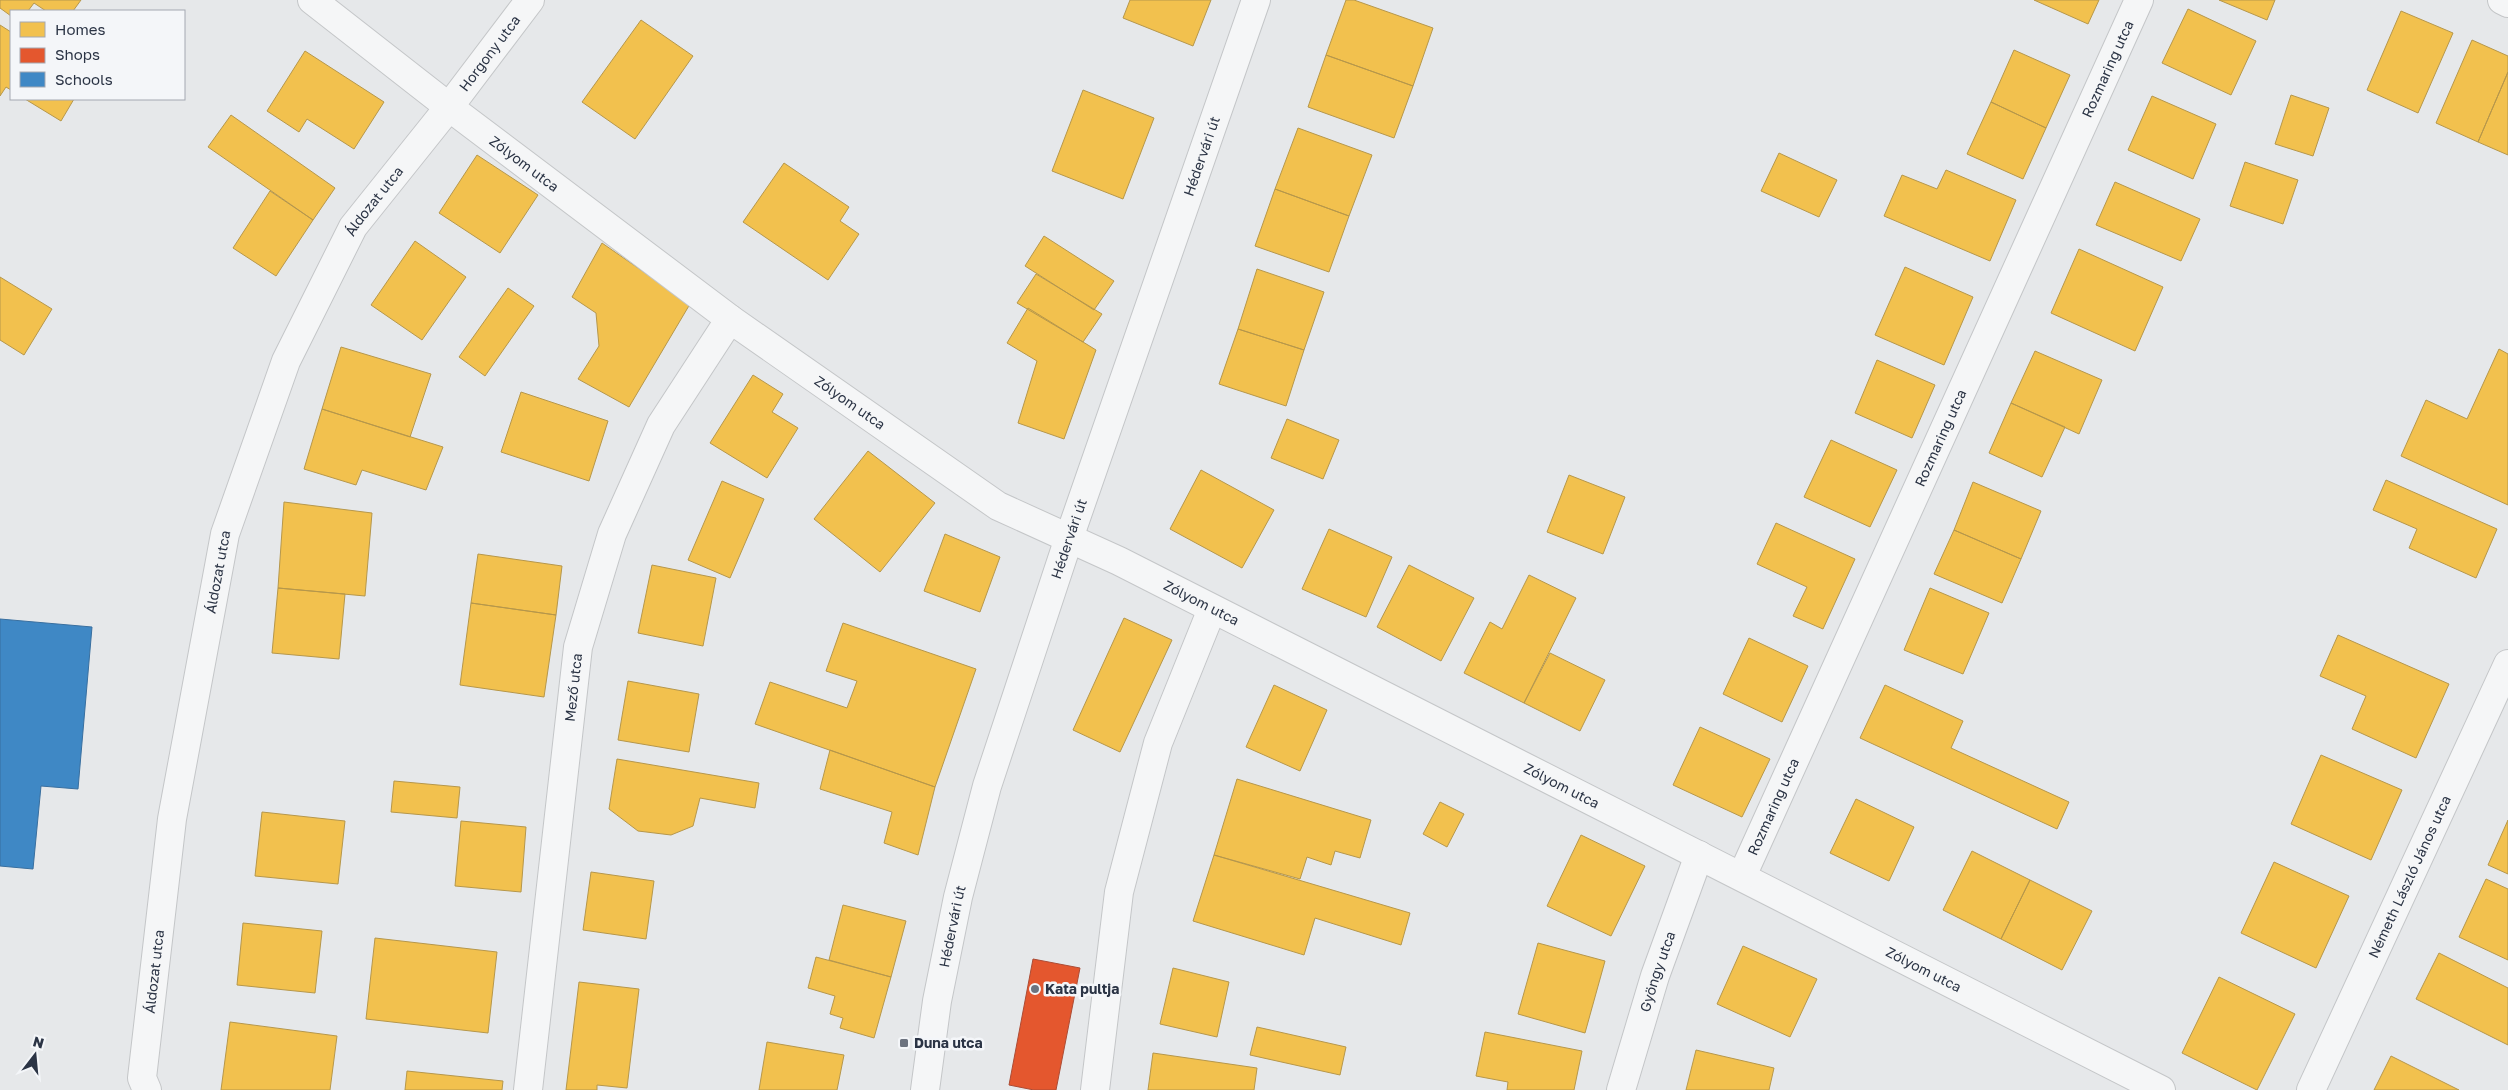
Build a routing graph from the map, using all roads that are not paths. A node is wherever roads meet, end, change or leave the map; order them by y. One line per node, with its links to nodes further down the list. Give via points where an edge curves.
1 (312, 0): 7 (street, Zólyom utca)
2 (530, 0): 7 (street, Horgony utca)
3 (1256, 0): 9 (street, Hédervári út)
4 (2139, 0): 13 (street, Rozmaring utca)
5 (2502, 0): 6 (street)
6 (2508, 3)
7 (449, 107): 8 (street, Zólyom utca); 14 (street, Áldozat utca, via 353,227 286,361 225,534 172,819 142,1078)
8 (730, 319): 9 (street, Zólyom utca, via 998,506); 15 (street, Mező utca, via 661,425 612,534 578,647)
9 (1069, 538): 10 (street, Zólyom utca); 16 (street, Hédervári út, via 987,786 960,888 937,1001)
10 (1212, 609): 12 (street, Zólyom utca); 17 (street, via 1158,743 1119,892)
11 (2508, 664): 20 (street, Németh László János utca)
12 (1699, 855): 13 (street, Zólyom utca); 18 (street, Gyöngy utca, via 1655,976)
13 (1742, 876): 19 (street, Zólyom utca)
14 (147, 1090)
15 (528, 1090)
16 (925, 1090)
17 (1095, 1090)
18 (1621, 1090)
19 (2161, 1090)
20 (2311, 1090)

